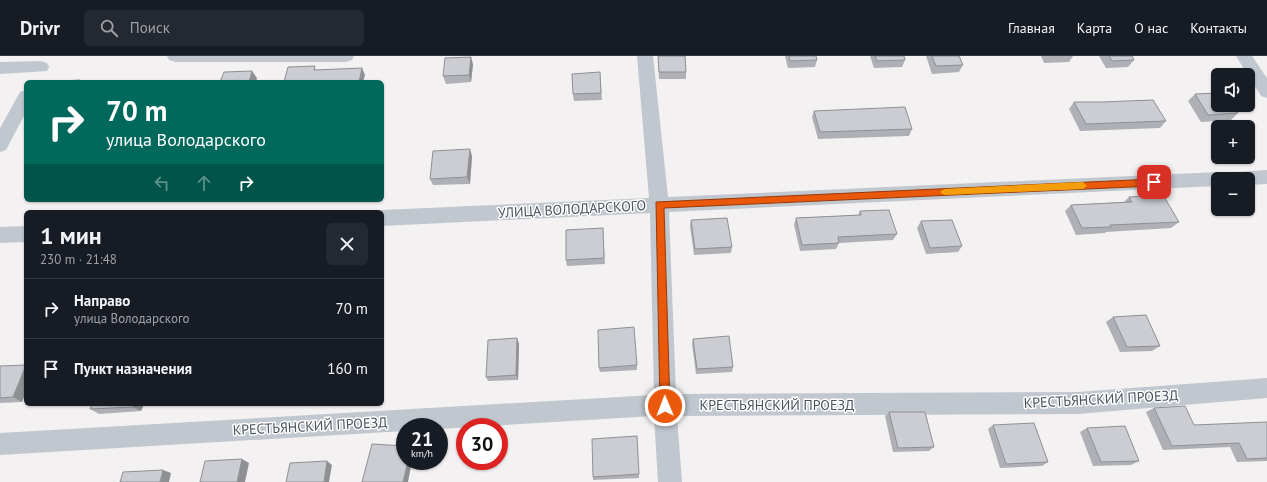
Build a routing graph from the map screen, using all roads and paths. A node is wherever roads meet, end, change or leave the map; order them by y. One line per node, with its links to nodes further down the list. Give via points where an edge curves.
1 (175, 56): 2 (street)
2 (346, 56)
3 (645, 56): 14 (street)
4 (1244, 56): 8 (street)
5 (45, 61): 6 (street); 7 (street)
6 (0, 68)
7 (34, 80)
8 (1267, 92)
9 (24, 100): 10 (street)
10 (0, 145)
11 (1267, 177): 12 (street)
12 (1255, 178)
13 (1211, 180): 14 (street, УЛИЦА ВОЛОДАРСКОГО)
14 (659, 205): 15 (street, УЛИЦА ВОЛОДАРСКОГО); 19 (street)
15 (384, 218)
16 (24, 234): 17 (street)
17 (0, 235)
18 (1267, 388): 19 (street, КРЕСТЬЯНСКИЙ ПРОЕЗД, via 1078,402)
19 (665, 406): 20 (street, КРЕСТЬЯНСКИЙ ПРОЕЗД); 21 (street)
20 (0, 444)
21 (670, 482)

